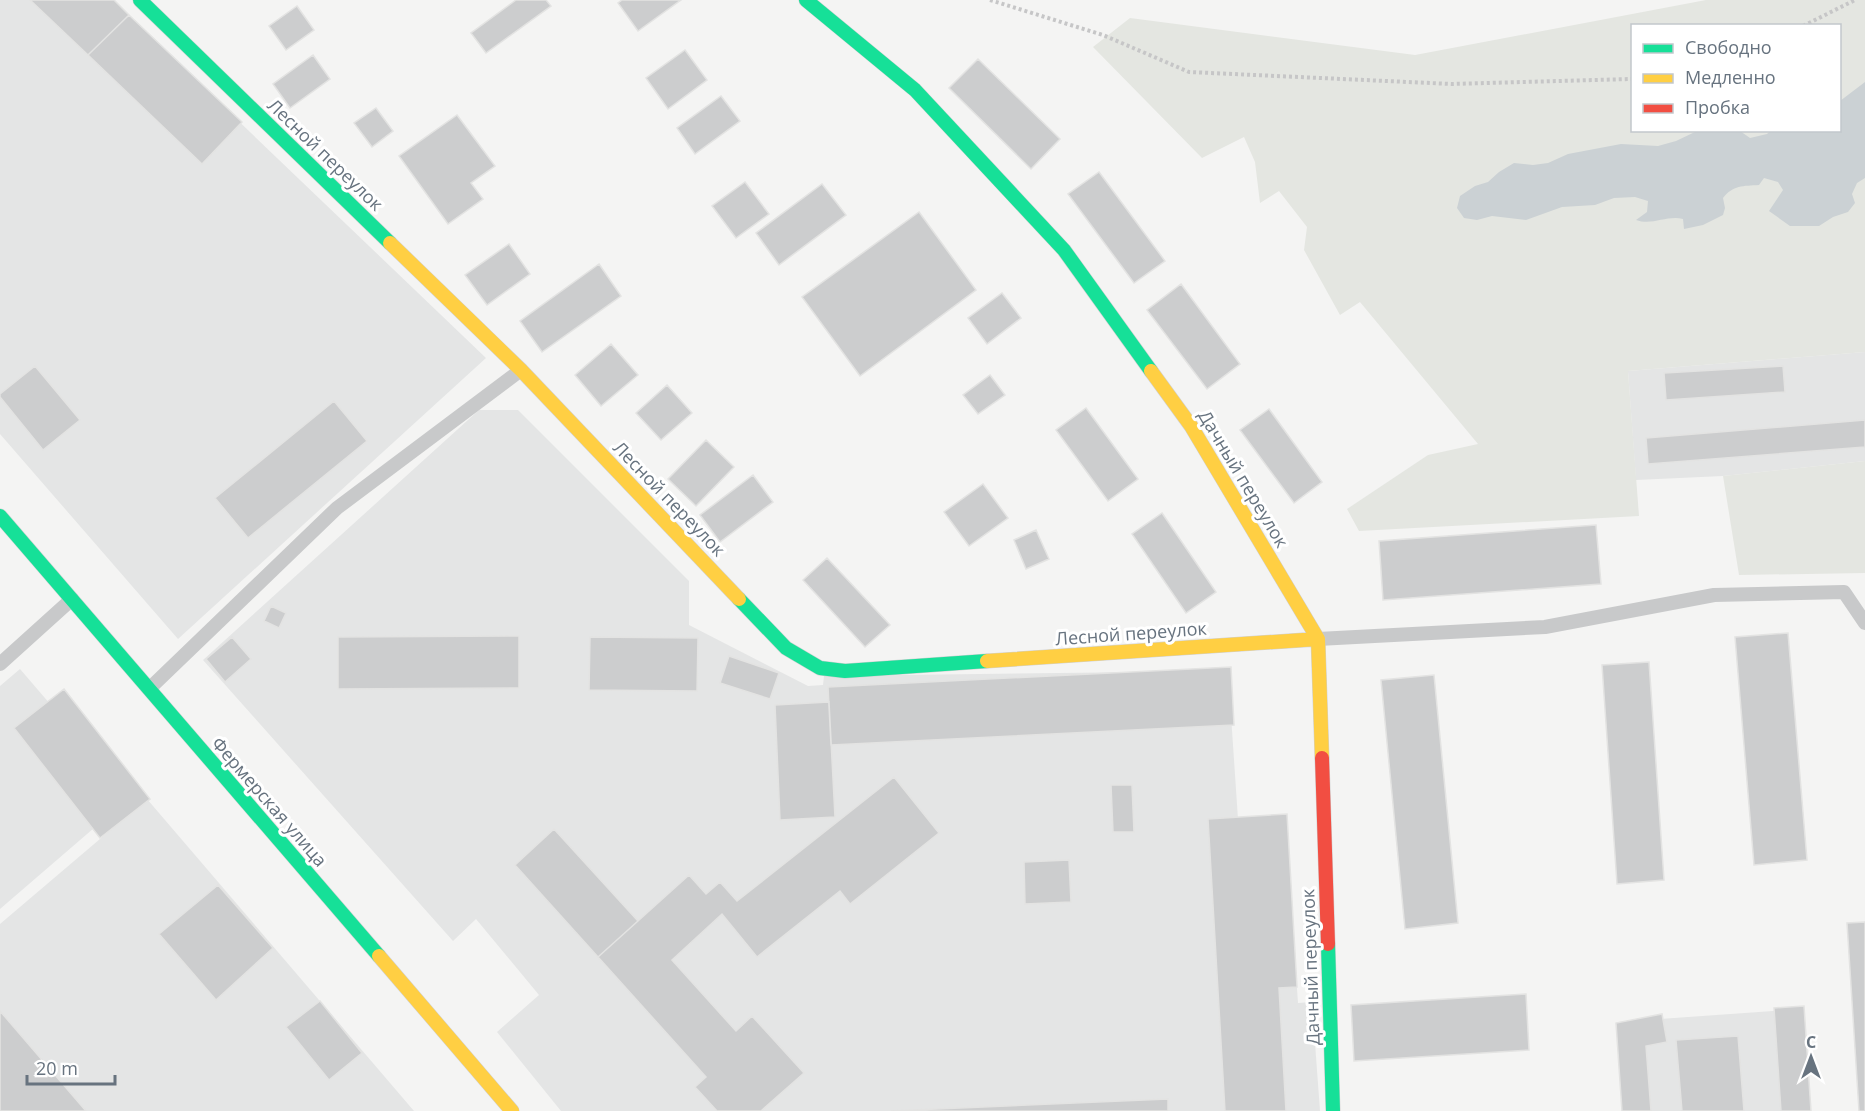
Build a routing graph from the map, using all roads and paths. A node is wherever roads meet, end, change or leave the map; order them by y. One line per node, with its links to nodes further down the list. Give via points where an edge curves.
1 (141, 0): 7 (street, Лесной переулок)
2 (806, 0): 11 (street, Дачный переулок, via 915,90 1064,250 1191,426)
3 (990, 0): 6 (path, via 1103,35 1189,72 1452,84)
4 (1855, 0): 5 (path)
5 (1807, 24)
6 (1631, 79)
7 (521, 370): 11 (street, Лесной переулок, via 786,648 820,668 845,671); 13 (lane, via 337,508)
8 (0, 516): 9 (street, Фермерская улица)
9 (72, 599): 12 (lane); 13 (street, Фермерская улица)
10 (1865, 623): 11 (lane, via 1844,592 1714,595 1545,627)
11 (1318, 639): 15 (street, Дачный переулок)
12 (0, 664)
13 (149, 689): 14 (street, Фермерская улица)
14 (512, 1111)
15 (1334, 1111)

